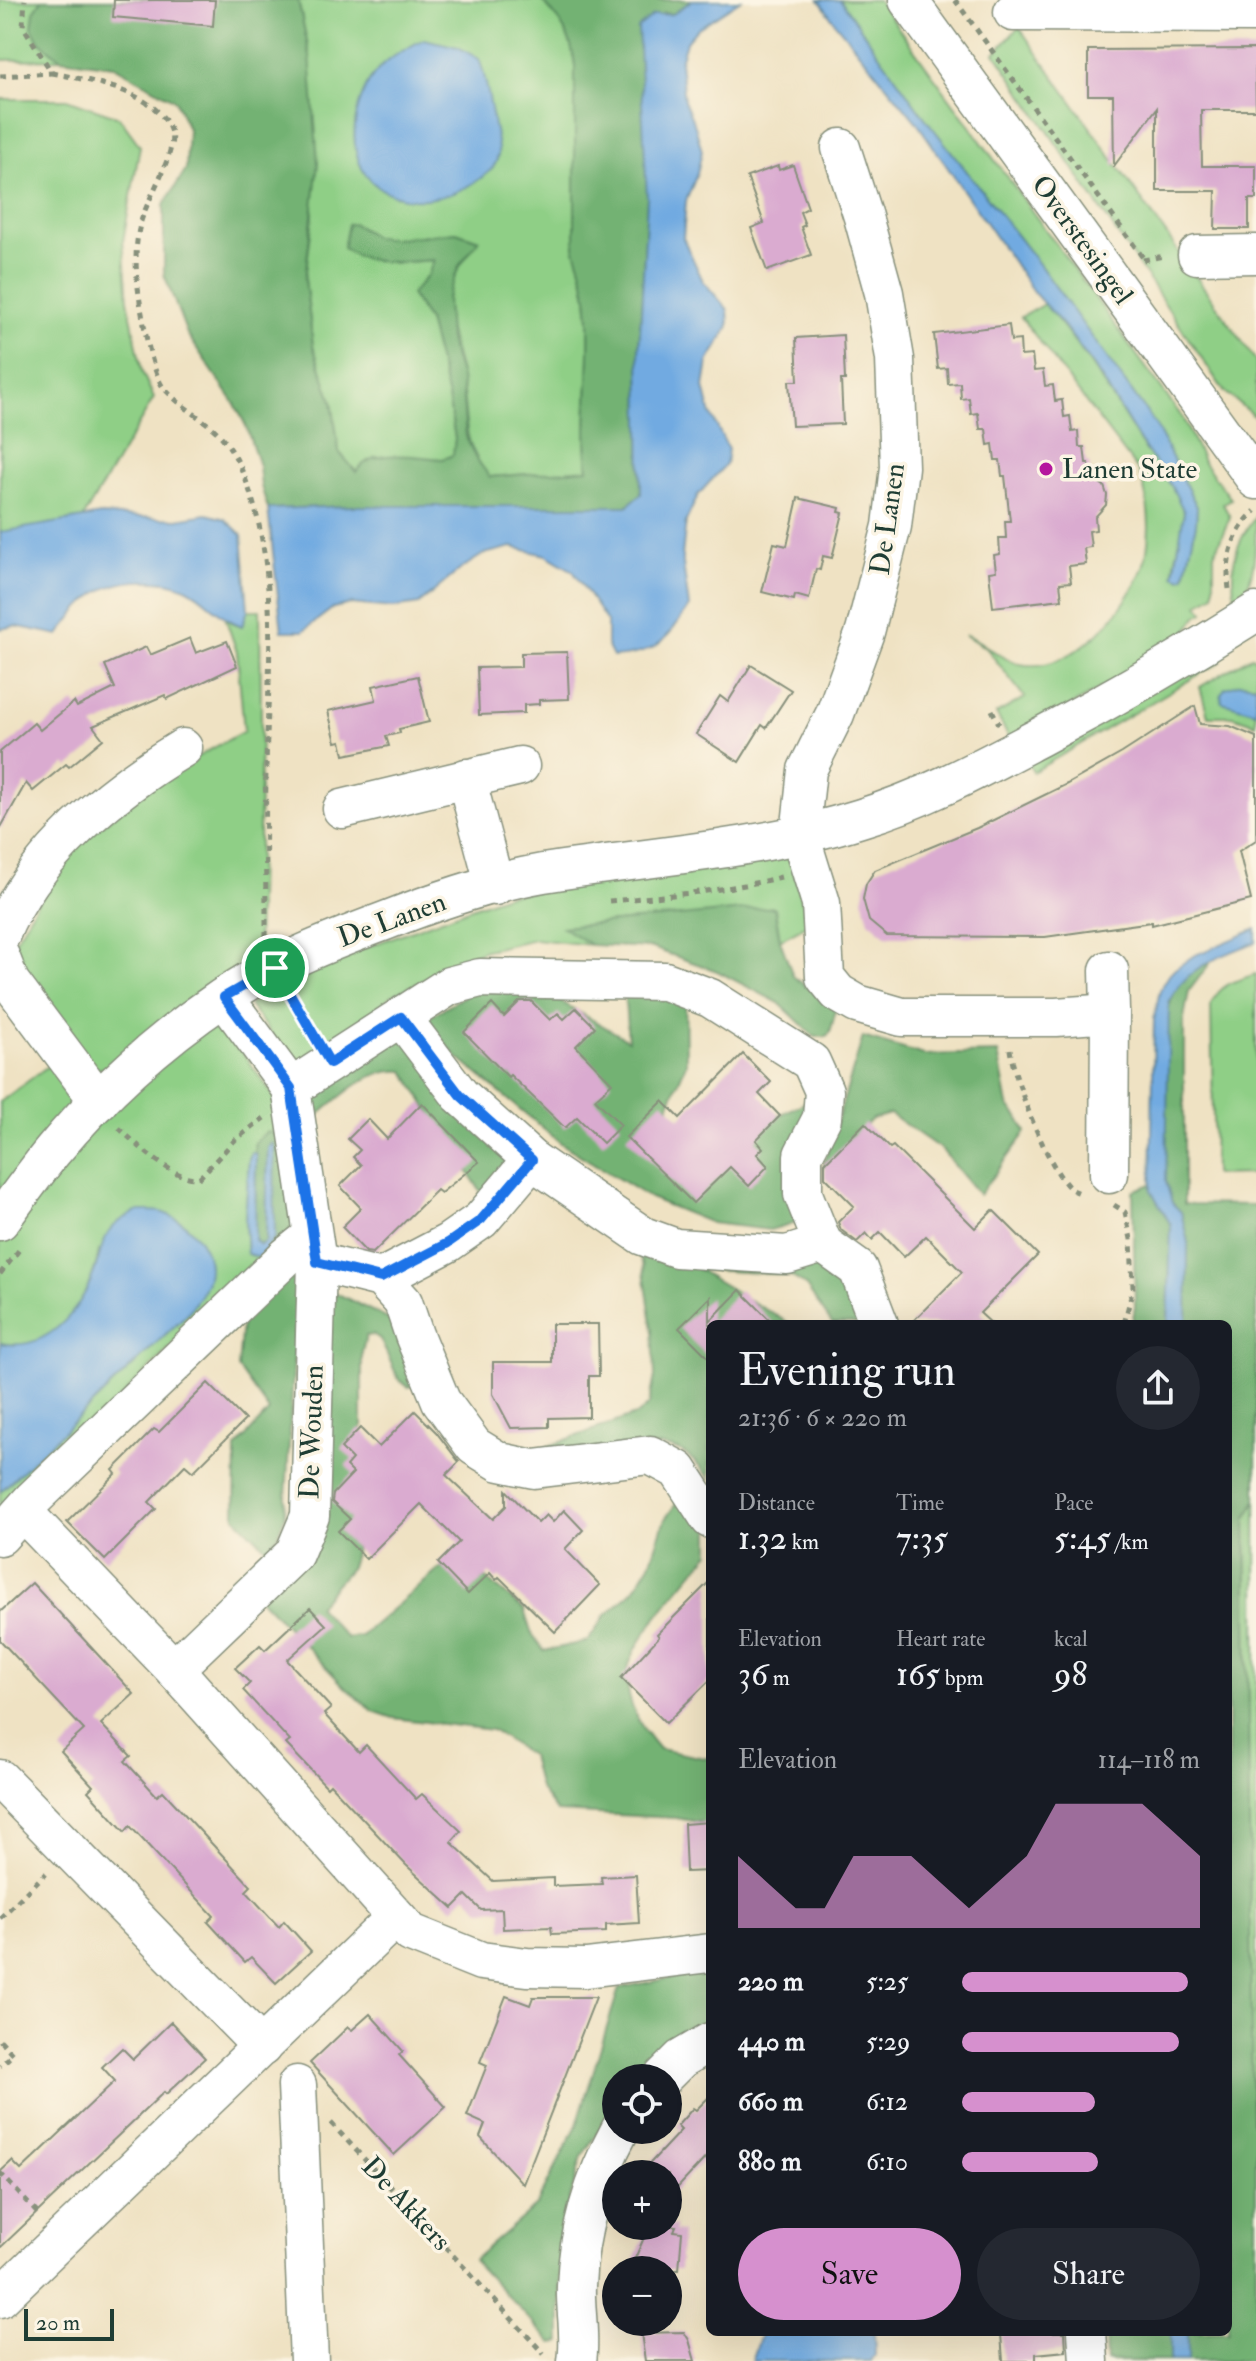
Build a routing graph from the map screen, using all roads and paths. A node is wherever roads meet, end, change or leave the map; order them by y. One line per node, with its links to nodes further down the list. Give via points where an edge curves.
1 (25, 0): 6 (path, via 23,26)
2 (908, 0): 12 (street, Overstesingel)
3 (955, 0): 11 (path)
4 (1013, 12): 5 (street)
5 (1256, 13)
6 (52, 73): 7 (path); 24 (path, via 116,87 159,113 171,132 171,153 147,200 135,257 145,334 161,386 234,453 257,520 270,631 266,945)
7 (0, 76)
8 (841, 148): 20 (street, De Lanen, via 884,293 895,359 899,467 878,585 835,714 807,770)
9 (1256, 254): 10 (street)
10 (1197, 255): 11 (path)
11 (1144, 259): 12 (path)
12 (1112, 281): 13 (street, Overstesingel)
13 (1256, 480)
14 (1256, 511): 15 (path, via 1233,539 1227,573 1231,601)
15 (1249, 617): 20 (street, De Lanen, via 949,785 864,818)
16 (183, 748): 22 (street, via 111,797 53,853)
17 (520, 766): 18 (street)
18 (466, 778): 19 (street); 21 (street)
19 (342, 809)
20 (800, 835): 21 (street, De Lanen, via 540,874); 27 (street, via 821,903 825,977 857,1004 902,1017)
21 (495, 886): 24 (street, De Lanen, via 433,902)
22 (0, 936)
23 (0, 956): 31 (street, via 10,982)
24 (275, 968): 26 (street, De Lanen); 29 (path)
25 (1109, 970): 27 (street)
26 (224, 997): 30 (street, De Wouden); 31 (street, De Lanen, via 171,1036)
27 (1110, 1013): 33 (street)
28 (401, 1017): 29 (street); 32 (street, via 460,1095); 35 (street, via 449,986 480,978 665,981 710,998 811,1062 824,1091 822,1118 803,1155 803,1194)
29 (330, 1063): 30 (street)
30 (292, 1096): 31 (path, via 193,1179 175,1173 138,1146); 36 (street, De Wouden)
31 (109, 1115): 34 (street, De Lanen, via 53,1152)
32 (532, 1160): 35 (street, via 643,1236 676,1248 787,1255); 37 (street, via 481,1220)
33 (1109, 1174)
34 (0, 1221)
35 (823, 1244): 38 (street, via 858,1269)
36 (315, 1249): 37 (street); 40 (street, via 265,1277); 41 (street, De Wouden, via 310,1516 294,1554)
37 (381, 1278): 39 (street, via 403,1302 441,1401 474,1446 500,1462 534,1469 650,1455 678,1470)
38 (877, 1320)
39 (706, 1513)
40 (12, 1524): 41 (street)
41 (174, 1669): 44 (street)
42 (0, 1779): 43 (street)
43 (69, 1850): 45 (path); 49 (street)
44 (396, 1917): 46 (street, via 411,1933 481,1961 527,1967 586,1968); 49 (street)
45 (0, 1918)
46 (706, 1953)
47 (0, 2040): 51 (path, via 13,2054)
48 (706, 2044): 50 (street)
49 (262, 2047): 55 (street)
50 (676, 2064)
51 (0, 2066)
52 (297, 2085): 58 (street); 59 (path, De Akkers)
53 (613, 2144): 60 (street, via 592,2192 581,2238)
54 (0, 2173): 55 (path)
55 (63, 2240): 56 (street)
56 (0, 2298)
57 (1087, 2336): 61 (street)
58 (309, 2361)
59 (550, 2361)
60 (577, 2361)
61 (1089, 2361)

